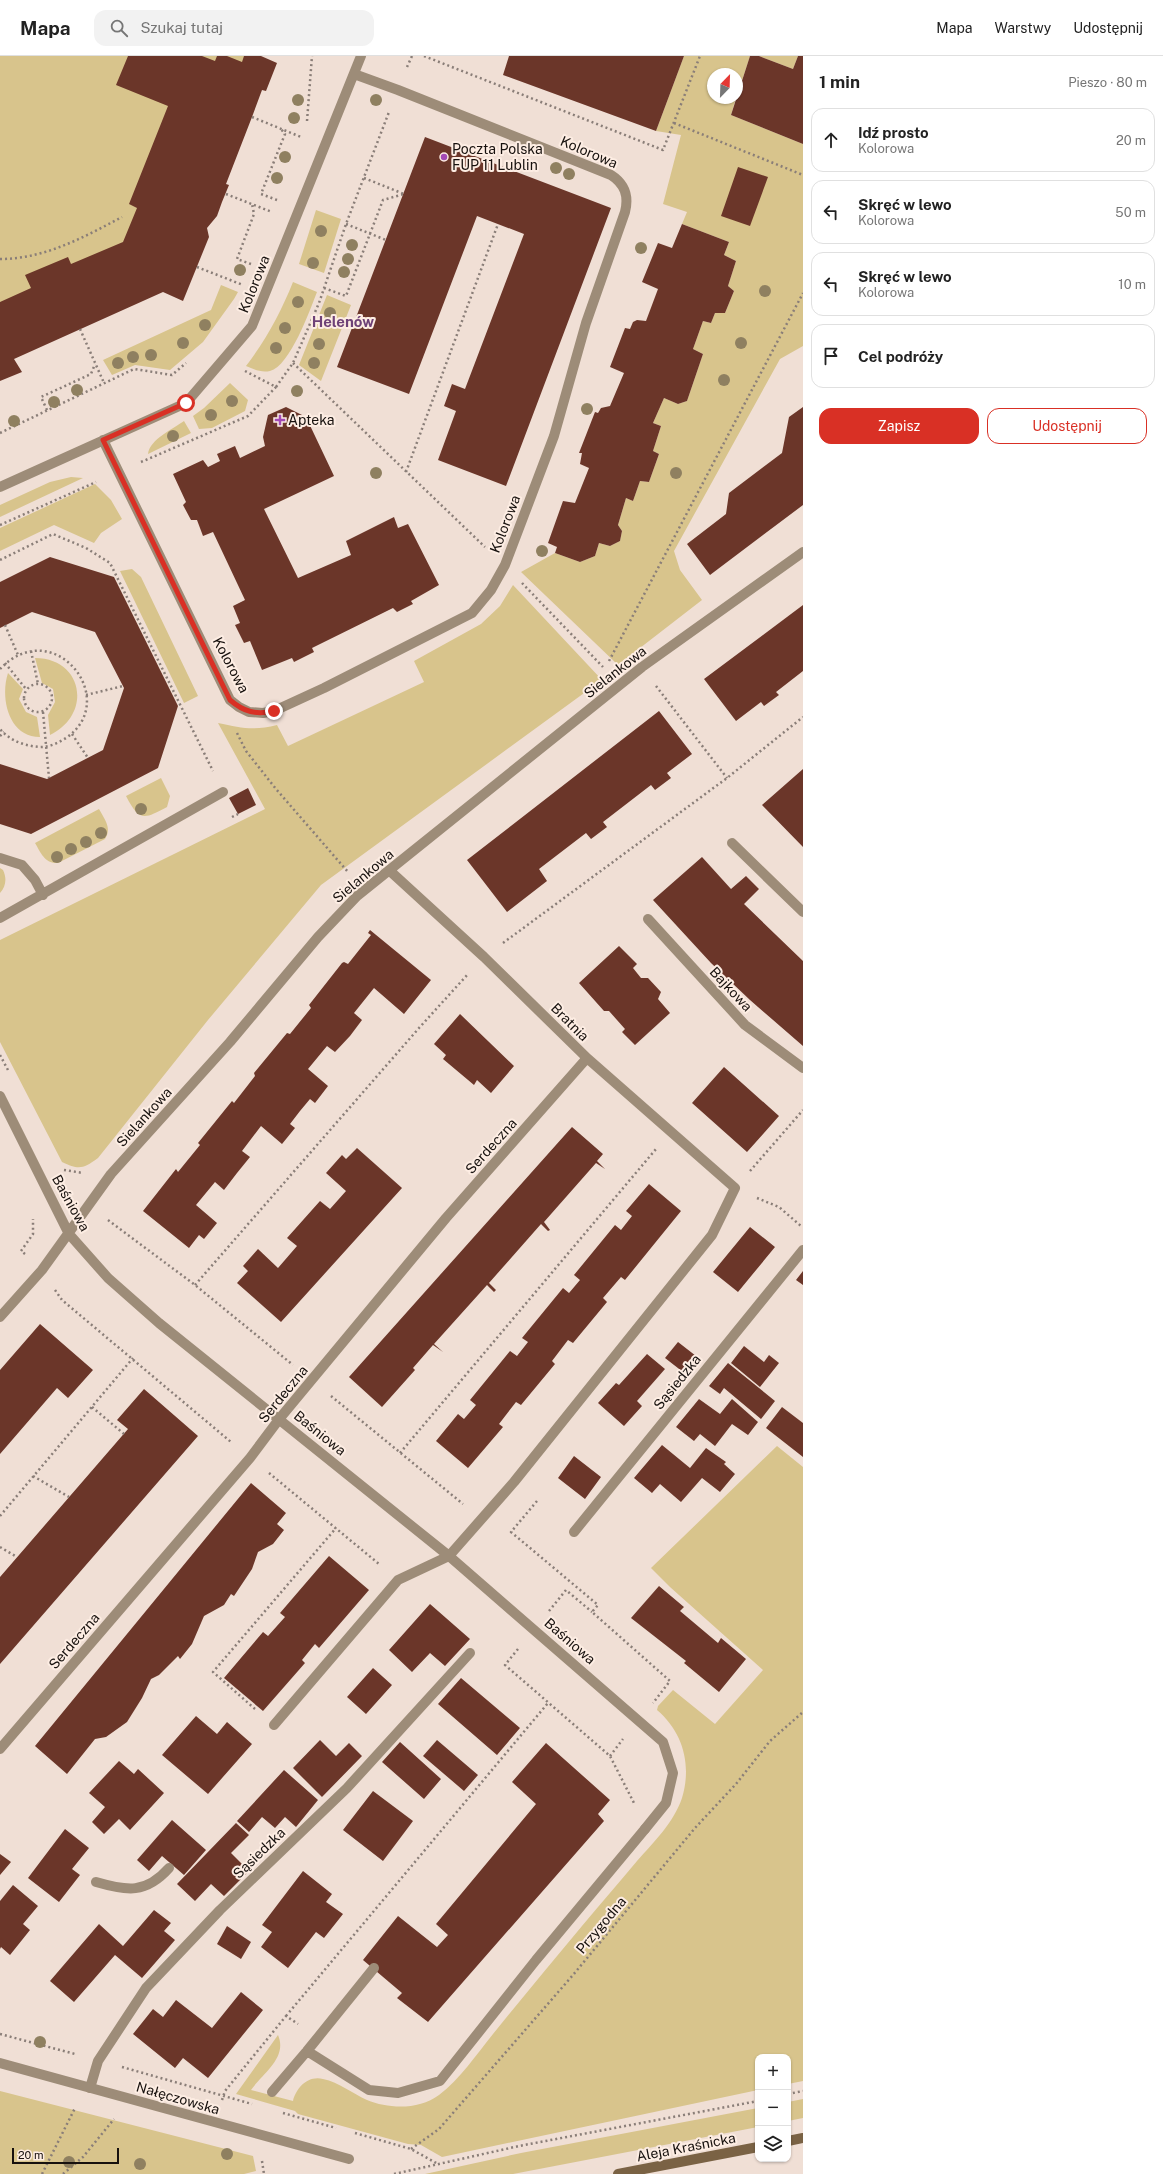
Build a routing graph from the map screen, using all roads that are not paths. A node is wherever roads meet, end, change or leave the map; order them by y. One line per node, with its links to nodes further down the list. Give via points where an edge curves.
1 (361, 56): 2 (street, Kolorowa)
2 (354, 74): 3 (street, Kolorowa, via 252,326 186,403); 3 (street, Kolorowa, via 611,175 621,181 625,190 628,202 586,323 554,436 504,565 491,590 472,613 324,688 274,711 249,712 230,700)
3 (103, 440): 4 (street, Kolorowa)
4 (0, 487)
5 (803, 552): 9 (street, Sielankowa, via 642,667)
6 (223, 792): 10 (street)
7 (732, 844): 11 (street)
8 (0, 858): 10 (street, via 22,865)
9 (390, 871): 14 (street, Bratnia, via 484,957); 17 (street, Sielankowa, via 357,896 318,937 230,1042 111,1174)
10 (43, 894): 12 (street)
11 (803, 912)
12 (0, 918)
13 (648, 919): 15 (street, Bajkowa, via 746,1025)
14 (587, 1058): 20 (street, Serdeczna, via 446,1218); 22 (street, Bratnia, via 735,1188 712,1235 514,1482)
15 (803, 1068)
16 (0, 1096): 17 (street, Baśniowa)
17 (69, 1234): 19 (street, Sielankowa, via 42,1270); 20 (street, Baśniowa, via 108,1278 159,1323)
18 (803, 1250): 21 (street, Sąsiedzka)
19 (0, 1317)
20 (280, 1418): 22 (street, Baśniowa); 25 (street, Serdeczna, via 250,1458)
21 (574, 1532)
22 (449, 1556): 24 (street, via 398,1580); 29 (street, Baśniowa, via 663,1742 673,1773 666,1803 440,2081 398,2093 369,2090)
23 (470, 1653): 31 (street, Sąsiedzka, via 347,1788 220,1910 146,1988 98,2061)
24 (274, 1725)
25 (0, 1748)
26 (169, 1868): 27 (street, via 147,1887 117,1888)
27 (96, 1882)
28 (374, 1968): 29 (street)
29 (307, 2052): 32 (street)
30 (0, 2063): 31 (street, Nałęczowska)
31 (90, 2088): 36 (street, Nałęczowska)
32 (272, 2092)
33 (803, 2138): 34 (main road)
34 (791, 2140)
35 (755, 2148): 37 (main road, Aleja Kraśnicka)
36 (349, 2159)
37 (618, 2174)

